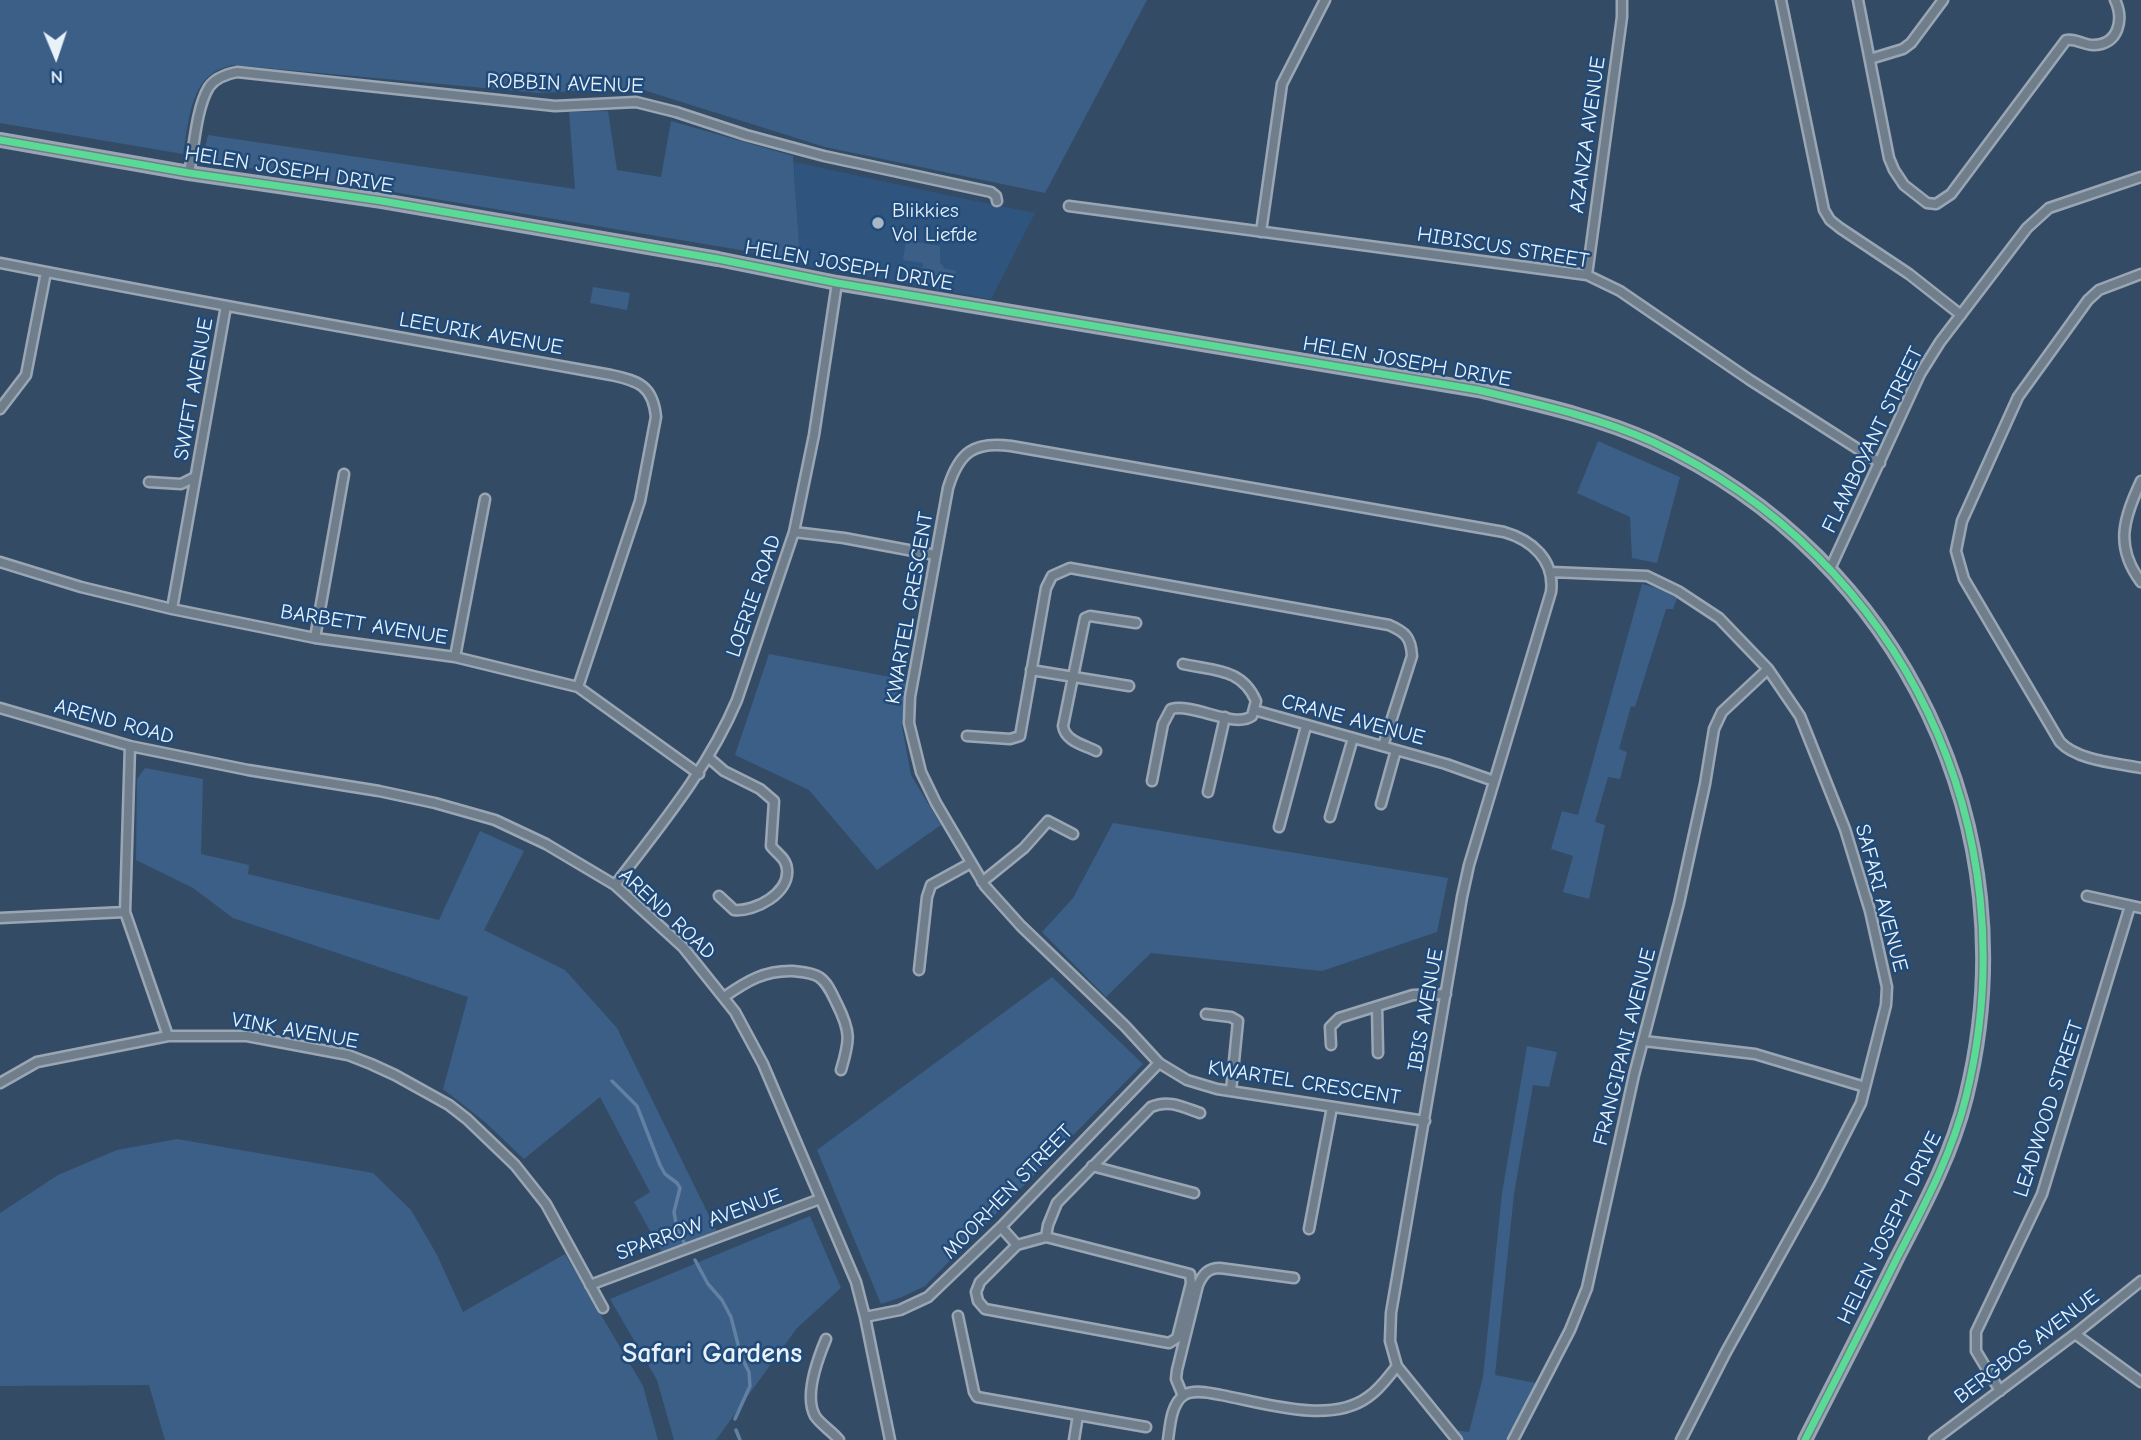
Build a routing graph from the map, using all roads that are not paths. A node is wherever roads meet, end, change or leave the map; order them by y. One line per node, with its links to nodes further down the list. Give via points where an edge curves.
1 (1325, 0): 13 (street, via 1282,84)
2 (1622, 0): 17 (street, AZANZA AVENUE)
3 (1782, 0): 20 (street, via 1824,210 1840,229)
4 (1858, 0): 7 (street)
5 (1943, 0): 7 (street, via 1911,43)
6 (2115, 0): 7 (street, via 2121,22 2117,32 2098,45 2071,39 2062,45 1951,194 1936,204 1927,203 1904,186 1889,158)
7 (1870, 59)
8 (0, 140): 9 (street, HELEN JOSEPH DRIVE)
9 (190, 173): 11 (street, ROBBIN AVENUE, via 209,87 237,72 543,105 644,103 824,156 991,192); 18 (street, HELEN JOSEPH DRIVE, via 718,259)
10 (2141, 177): 20 (street, FLAMBOYANT STREET, via 2049,208)
11 (997, 201)
12 (1069, 206): 13 (street, HIBISCUS STREET)
13 (1261, 232): 17 (street, HIBISCUS STREET)
14 (0, 263): 15 (street, LEEURIK AVENUE)
15 (46, 272): 19 (street, LEEURIK AVENUE); 21 (street, via 26,375)
16 (2141, 274): 55 (street, via 2099,290 2088,300 2029,380 1962,522 1956,551 1964,579 2060,742 2082,755)
17 (1587, 275): 22 (street, HIBISCUS STREET, via 1620,291)
18 (837, 284): 28 (street, LOERIE ROAD); 31 (street, HELEN JOSEPH DRIVE, via 1478,390 1563,411 1652,442 1721,479)
19 (226, 306): 24 (street, SWIFT AVENUE); 43 (street, LEEURIK AVENUE, via 611,375 642,385 655,403 656,417 640,501)
20 (1961, 314): 22 (street, FLAMBOYANT STREET, via 1920,374)
21 (0, 410)
22 (1880, 463): 31 (street, FLAMBOYANT STREET)
23 (344, 474): 36 (street)
24 (195, 477): 26 (street, SWIFT AVENUE, via 181,484); 34 (street, SWIFT AVENUE)
25 (2141, 481): 33 (street, via 2123,533 2131,567)
26 (149, 482)
27 (485, 499): 37 (street)
28 (794, 532): 29 (street); 54 (street, LOERIE ROAD, via 737,700)
29 (935, 555): 32 (street, KWARTEL CRESCENT, via 957,465 974,449 997,444 1504,532 1529,543); 64 (street, KWARTEL CRESCENT, via 909,723 921,772)
30 (0, 562): 34 (street, BARBETT AVENUE)
31 (1830, 569): 118 (street, HELEN JOSEPH DRIVE, via 1885,635 1942,742 1973,848 1984,979 1975,1057 1956,1134 1927,1201)
32 (1551, 572): 39 (street, SAFARI AVENUE, via 1624,573 1654,579 1719,618); 58 (street, IBIS AVENUE, via 1551,592)
33 (2141, 582)
34 (172, 609): 36 (street, BARBETT AVENUE)
35 (1136, 623): 41 (street, via 1085,618)
36 (315, 638): 37 (street, BARBETT AVENUE)
37 (456, 657): 43 (street, BARBETT AVENUE)
38 (1183, 664): 45 (street, CRANE AVENUE, via 1234,674 1256,701)
39 (1768, 668): 79 (street, FRANGIPANI AVENUE, via 1722,712 1714,729 1679,903); 85 (street, SAFARI AVENUE, via 1808,733 1849,840 1884,967 1886,1004)
40 (1031, 670): 41 (street); 48 (street, via 1020,736); 51 (street, via 1046,588 1052,576 1070,568 1389,625 1408,635 1412,656)
41 (1072, 677): 42 (street); 53 (street, via 1064,733)
42 (1129, 686)
43 (578, 687): 56 (street, BARBETT AVENUE)
44 (0, 708): 50 (street, AREND ROAD)
45 (1254, 710): 46 (street, via 1245,720); 47 (street, CRANE AVENUE)
46 (1225, 717): 57 (street, via 1171,709 1163,724); 59 (street)
47 (1306, 726): 49 (street, CRANE AVENUE); 62 (street)
48 (967, 736)
49 (1353, 738): 51 (street, CRANE AVENUE); 61 (street)
50 (130, 746): 66 (street, AREND ROAD, via 379,791 495,820); 71 (street)
51 (1383, 746): 52 (street, CRANE AVENUE)
52 (1396, 750): 58 (street, CRANE AVENUE); 60 (street)
53 (1096, 751)
54 (709, 758): 56 (street, LOERIE ROAD); 67 (street, via 774,801 770,840 787,870 782,889 750,908 734,910)
55 (2141, 768)
56 (698, 774): 66 (street, LOERIE ROAD)
57 (1152, 781)
58 (1494, 781): 74 (street, IBIS AVENUE, via 1469,865)
59 (1208, 792)
60 (1381, 804)
61 (1330, 817)
62 (1279, 827)
63 (1073, 834): 65 (street, via 1048,821 1024,848)
64 (971, 863): 65 (street, KWARTEL CRESCENT); 73 (street, via 931,885)
65 (982, 882): 82 (street, KWARTEL CRESCENT)
66 (615, 885): 75 (street, AREND ROAD, via 683,947)
67 (719, 896)
68 (2087, 896): 69 (street)
69 (2130, 906): 70 (street); 107 (street, LEADWOOD STREET, via 2042,1194 1976,1332 1976,1351)
70 (2141, 908)
71 (125, 912): 72 (street); 78 (street)
72 (0, 918)
73 (919, 970)
74 (1446, 994): 76 (street, via 1422,993); 89 (street, IBIS AVENUE)
75 (724, 997): 83 (street, via 764,973 808,972 820,978 849,1034); 92 (street, AREND ROAD, via 763,1064)
76 (1377, 1007): 80 (street, via 1334,1021); 81 (street)
77 (1206, 1014): 86 (street, via 1238,1021)
78 (168, 1036): 84 (street, VINK AVENUE, via 37,1062); 99 (street, VINK AVENUE, via 247,1036 348,1055 428,1093 467,1119 533,1185)
79 (1644, 1041): 85 (street, via 1755,1054); 116 (street, FRANGIPANI AVENUE, via 1584,1296)
80 (1331, 1045)
81 (1378, 1053)
82 (1159, 1063): 86 (street, KWARTEL CRESCENT, via 1187,1080); 93 (street, MOORHEN STREET)
83 (841, 1070)
84 (0, 1083)
85 (1865, 1087): 117 (street, SAFARI AVENUE, via 1820,1183)
86 (1231, 1091): 87 (street, KWARTEL CRESCENT)
87 (1332, 1107): 89 (street, KWARTEL CRESCENT); 94 (street)
88 (1200, 1113): 90 (street, via 1170,1103 1151,1107)
89 (1425, 1121): 105 (street, IBIS AVENUE, via 1391,1313 1390,1341)
90 (1092, 1167): 91 (street); 95 (street, via 1057,1203)
91 (1194, 1193)
92 (820, 1199): 99 (street, SPARROW AVENUE); 102 (street, AREND ROAD, via 856,1282)
93 (1000, 1227): 96 (street); 102 (street, MOORHEN STREET, via 928,1297 900,1310)
94 (1309, 1229)
95 (1046, 1237): 96 (street); 96 (street, via 1190,1274 1177,1338 1169,1343 985,1309 976,1292 980,1282)
96 (1017, 1245)
97 (1294, 1278): 108 (street, via 1220,1268 1202,1275 1177,1370)
98 (2141, 1281): 103 (street, BERGBOS AVENUE)
99 (590, 1284): 100 (street, VINK AVENUE)
100 (603, 1308)
101 (958, 1316): 109 (street, via 977,1397)
102 (865, 1317): 112 (street, AREND ROAD)
103 (2075, 1334): 106 (street); 107 (street, BERGBOS AVENUE)
104 (826, 1339): 111 (street, via 815,1367 812,1404 818,1419)
105 (1398, 1366): 108 (street, via 1367,1398 1329,1411 1209,1393); 115 (street, IBIS AVENUE)
106 (2141, 1382)
107 (2000, 1391): 119 (street, BERGBOS AVENUE)
108 (1183, 1396): 114 (street, via 1176,1405)
109 (1078, 1415): 110 (street); 113 (street)
110 (1146, 1427)
111 (839, 1440)
112 (890, 1440)
113 (1074, 1440)
114 (1168, 1440)
115 (1457, 1440)
116 (1513, 1440)
117 (1681, 1440)
118 (1805, 1440)
119 (1934, 1440)

